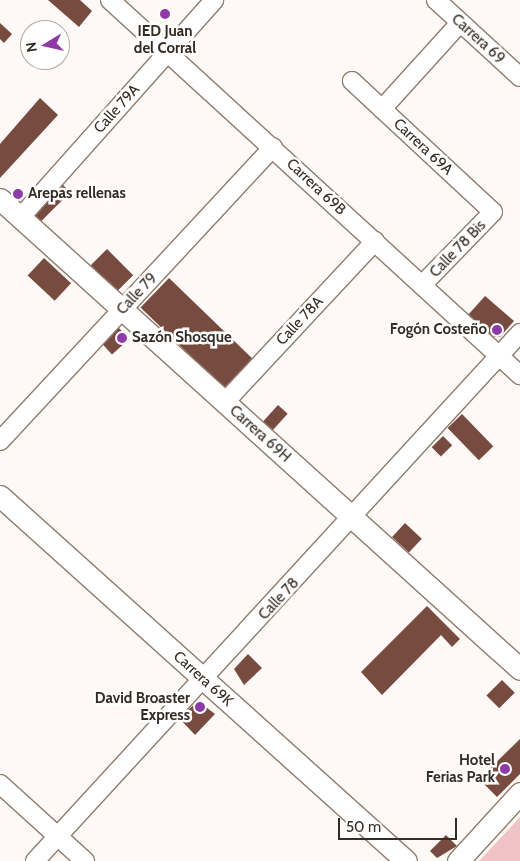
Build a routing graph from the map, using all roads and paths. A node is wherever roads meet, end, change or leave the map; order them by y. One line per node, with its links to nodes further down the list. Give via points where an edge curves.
1 (110, 0): 5 (street, Carrera 69B)
2 (214, 0): 5 (street, Calle 79A)
3 (436, 0): 4 (street, Carrera 69)
4 (460, 23): 6 (street, Carrera 69); 8 (street)
5 (169, 51): 9 (street, Carrera 69B); 12 (street, Calle 79A)
6 (520, 77)
7 (352, 81): 8 (street, Carrera 69A)
8 (382, 109): 11 (street, Carrera 69A)
9 (273, 147): 13 (street, Carrera 69B); 15 (street, Calle 79)
10 (0, 199): 12 (street, Carrera 69H)
11 (493, 212): 14 (street, Calle 78 Bis)
12 (20, 218): 15 (street, Carrera 69H)
13 (375, 241): 14 (street, Carrera 69B); 19 (street, Calle 78A)
14 (422, 285): 17 (street, Carrera 69B)
15 (122, 309): 19 (street, Carrera 69H); 20 (street, Calle 79)
16 (520, 333): 17 (street, Calle 78)
17 (499, 356): 18 (street, Carrera 69B); 22 (street, Calle 78)
18 (520, 375)
19 (225, 402): 22 (street, Carrera 69H)
20 (0, 441)
21 (0, 496): 24 (street, Carrera 69K)
22 (354, 518): 23 (street, Carrera 69H); 24 (street, Calle 78)
23 (520, 670)
24 (204, 680): 27 (street, Calle 78); 30 (street, Carrera 69K)
25 (0, 784): 27 (street)
26 (520, 793): 31 (street)
27 (58, 836): 28 (street, Calle 78); 29 (street)
28 (35, 861)
29 (84, 861)
30 (406, 861)
31 (458, 861)

